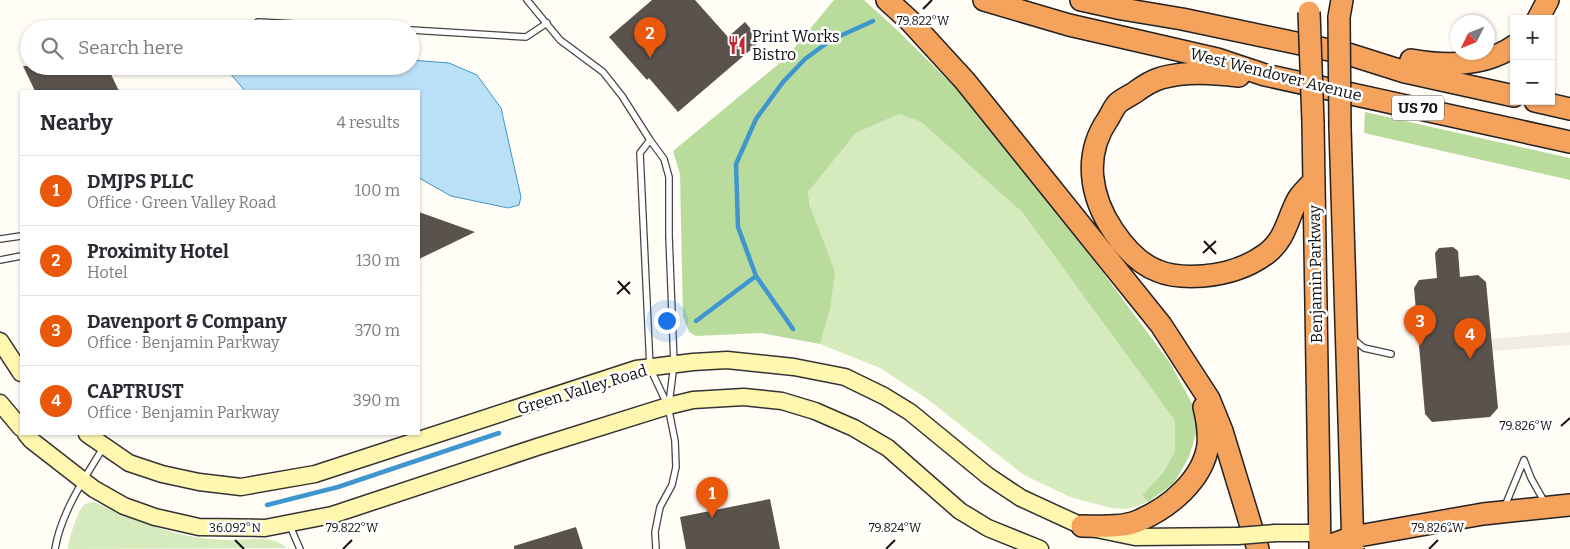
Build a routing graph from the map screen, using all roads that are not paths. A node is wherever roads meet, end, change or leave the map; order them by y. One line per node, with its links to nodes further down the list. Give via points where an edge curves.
1 (527, 0): 11 (lane)
2 (886, 0): 29 (highway, via 910,21 965,81 1129,284)
3 (984, 0): 15 (highway, West Wendover Avenue / US 70, via 1069,25 1217,59)
4 (1081, 0): 10 (highway, West Wendover Avenue / US 70, via 1122,10)
5 (1139, 0): 10 (highway)
6 (1548, 0): 9 (highway)
7 (1308, 6): 21 (highway, Benjamin Parkway, bridge)
8 (1340, 9): 26 (highway, Benjamin Parkway, bridge, via 1340,128)
9 (1540, 15)
10 (1182, 18): 14 (highway, West Wendover Avenue / US 70)
11 (547, 23): 12 (lane, via 526,37); 19 (lane, via 560,40 603,72)
12 (420, 31)
13 (1510, 48): 14 (highway, via 1495,56 1453,65)
14 (1348, 54): 16 (highway, West Wendover Avenue / US 70, via 1405,72)
15 (1265, 74): 20 (highway, West Wendover Avenue / US 70); 21 (highway, via 1188,73 1159,79 1118,104 1101,129 1093,152 1093,187 1098,205 1123,245 1142,262 1159,272 1186,277 1210,275 1237,270 1267,253 1282,238 1299,198)
16 (1510, 95)
17 (1552, 105): 18 (highway)
18 (1570, 109)
19 (650, 140): 30 (lane, via 664,160 668,177); 31 (lane, via 640,153)
20 (1570, 142)
21 (1313, 182): 46 (highway, Benjamin Parkway)
22 (20, 236): 23 (lane)
23 (0, 239)
24 (20, 256): 25 (lane)
25 (0, 260)
26 (1347, 334): 28 (lane, via 1364,348); 45 (highway, Benjamin Parkway)
27 (0, 341): 32 (main road)
28 (1391, 354)
29 (1184, 361): 44 (highway, via 1204,403 1208,428 1208,444 1198,472 1174,499 1137,521 1112,526); 51 (highway, via 1209,399 1222,431)
30 (674, 364): 31 (main road, Green Valley Road); 33 (lane); 44 (main road, Green Valley Road, via 727,360 794,367 845,377 910,412 988,476 1021,498)
31 (650, 368): 33 (lane); 38 (main road, Green Valley Road, via 636,369 315,474 241,487 162,474 129,463)
32 (20, 371)
33 (668, 406): 43 (main road, via 332,515); 49 (lane, via 676,467 672,485 660,507 655,532); 50 (main road, via 693,400 744,397 782,401 815,411 888,448 960,511 988,528)
34 (5, 412): 35 (main road)
35 (20, 427)
36 (27, 435): 39 (main road)
37 (88, 435): 38 (main road, Green Valley Road)
38 (104, 446): 39 (lane)
39 (83, 481): 43 (main road, via 124,506 199,527 265,528); 47 (lane, via 58,531)
40 (1570, 505): 41 (highway, Green Valley Road)
41 (1547, 507): 42 (highway, Green Valley Road); 42 (lane, via 1524,460)
42 (1502, 512): 45 (highway, Green Valley Road)
43 (289, 524): 48 (lane)
44 (1082, 526): 46 (main road, Green Valley Road, bridge, via 1135,537 1275,533)
45 (1353, 543): 46 (highway, Green Valley Road)
46 (1318, 545)
47 (55, 549)
48 (300, 549)
49 (656, 549)
50 (1040, 549)
51 (1258, 549)

